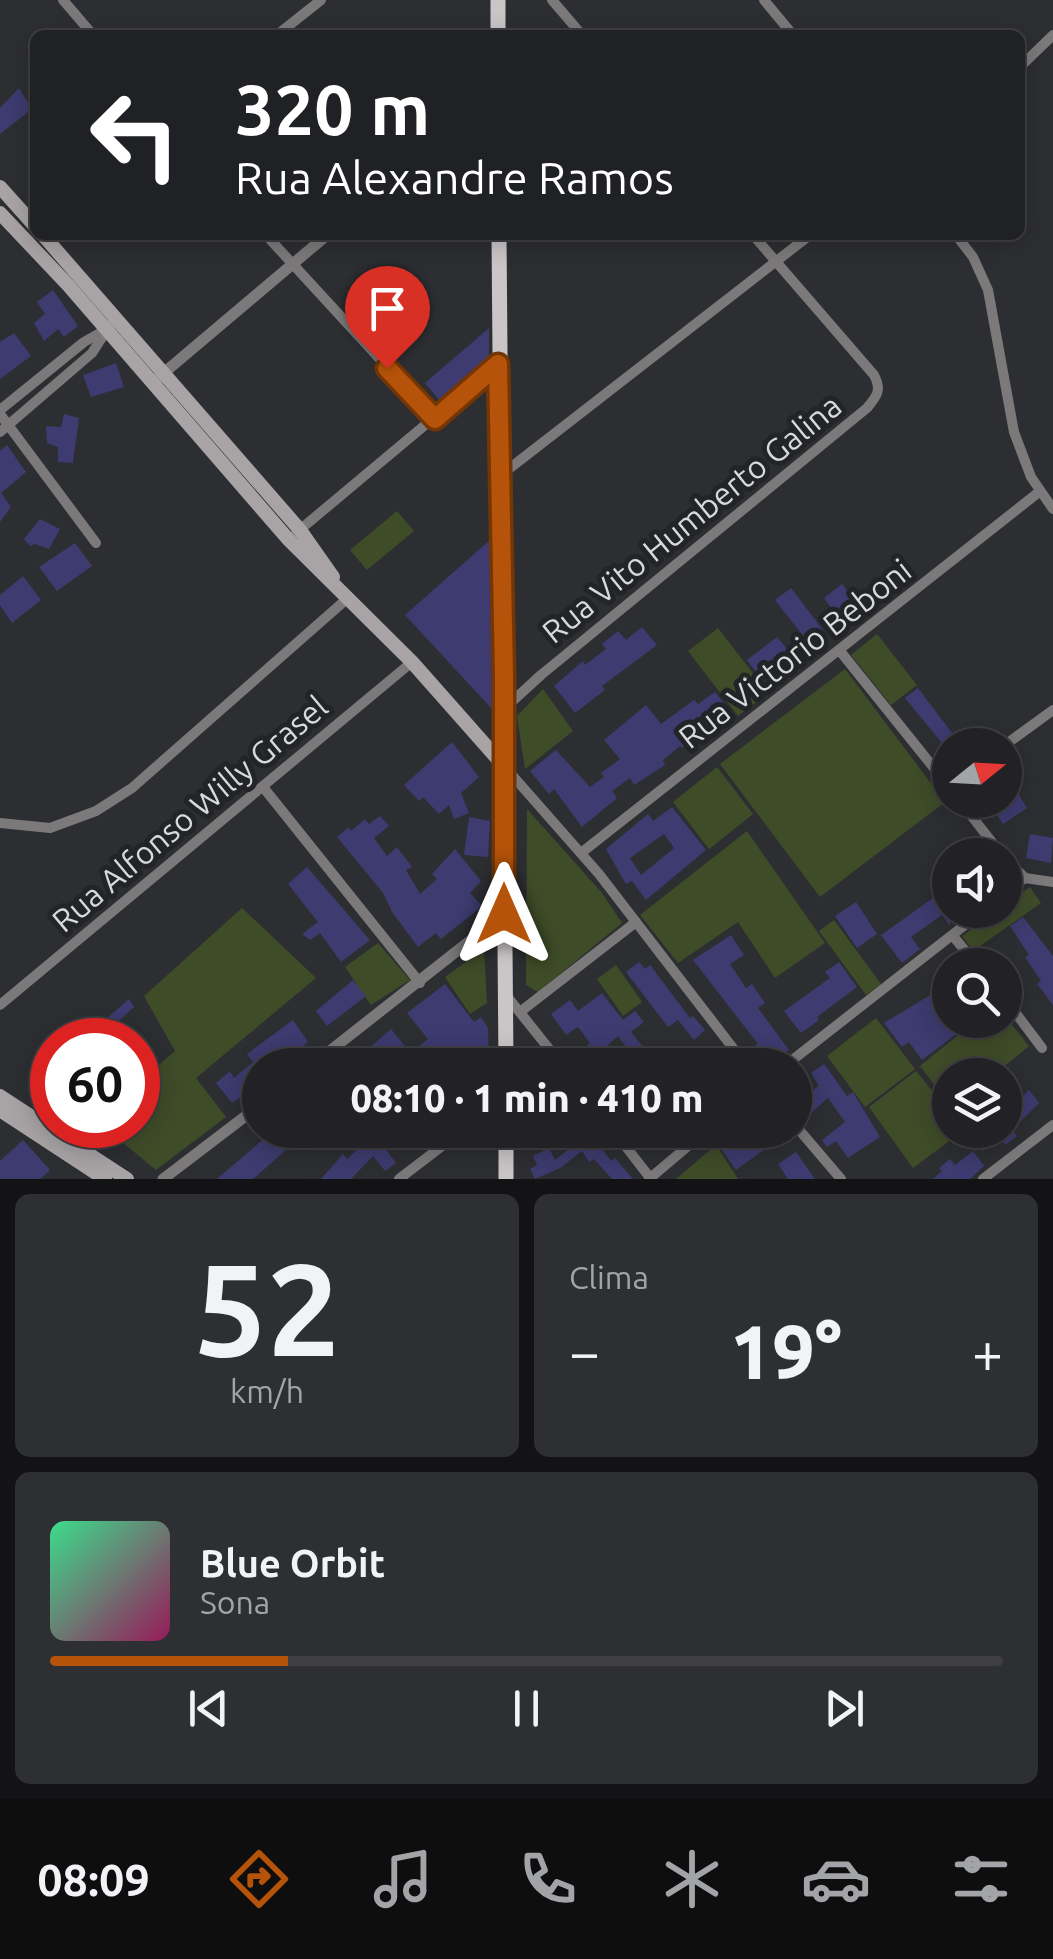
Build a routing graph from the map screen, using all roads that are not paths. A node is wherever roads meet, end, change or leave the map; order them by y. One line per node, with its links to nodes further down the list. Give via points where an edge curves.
1 (62, 0): 6 (street)
2 (322, 0): 7 (street)
3 (498, 0): 8 (main road)
4 (552, 0): 9 (street)
5 (764, 0): 10 (street)
6 (89, 30)
7 (283, 30)
8 (498, 30)
9 (578, 30)
10 (789, 30)
11 (1053, 34): 12 (street)
12 (1025, 62)
13 (0, 187): 15 (main road)
14 (0, 214): 25 (main road)
15 (30, 220)
16 (46, 240): 25 (main road)
17 (270, 240): 24 (street)
18 (321, 240): 24 (street)
19 (499, 240): 28 (main road)
20 (757, 240): 23 (street)
21 (803, 240): 23 (street)
22 (960, 240): 37 (street, via 988,290 1014,432)
23 (776, 261): 35 (street); 44 (street, Rua Vito Humberto Galina, via 874,375 878,395)
24 (292, 265): 29 (street); 31 (street)
25 (74, 280): 26 (main road); 27 (main road)
26 (118, 318): 27 (street); 29 (main road)
27 (106, 329): 29 (main road); 30 (street); 33 (street, via 92,352)
28 (498, 364): 31 (street); 35 (main road)
29 (158, 378): 32 (main road); 34 (main road)
30 (0, 412): 33 (street)
31 (435, 419): 39 (street)
32 (211, 425): 34 (main road); 36 (main road)
33 (4, 429): 40 (street)
34 (198, 437): 36 (main road)
35 (500, 476): 44 (main road)
36 (254, 489): 39 (main road)
37 (1040, 492): 38 (street); 42 (street, Rua Victorio Beboni)
38 (1053, 510)
39 (294, 534): 41 (main road, via 320,574)
40 (96, 544)
41 (345, 593): 43 (main road); 51 (street, via 132,788 50,828)
42 (840, 651): 48 (street); 53 (street, Rua Victorio Beboni)
43 (412, 662): 47 (main road); 49 (street, Rua Alfonso Willy Grasel)
44 (504, 709): 47 (main road)
45 (1053, 710): 46 (street)
46 (1022, 733)
47 (503, 765): 53 (street); 58 (main road)
48 (932, 765)
49 (263, 787): 63 (street); 65 (street, Rua Alfonso Willy Grasel)
50 (973, 818): 52 (street)
51 (0, 824)
52 (989, 838)
53 (581, 853): 59 (street)
54 (1022, 874): 55 (street)
55 (1026, 878): 56 (street); 57 (street)
56 (1022, 881)
57 (1053, 882)
58 (504, 914): 63 (street); 64 (main road)
59 (636, 922): 66 (street); 71 (street)
60 (963, 928): 61 (street)
61 (953, 936): 62 (street); 72 (street)
62 (963, 948)
63 (420, 983): 68 (street)
64 (505, 994): 66 (street); 69 (main road)
65 (0, 1005)
66 (520, 1012): 70 (street)
67 (1022, 1022): 73 (street)
68 (334, 1048)
69 (506, 1048)
70 (549, 1048)
71 (733, 1048)
72 (808, 1048)
73 (1042, 1048)
74 (0, 1096): 84 (main road)
75 (0, 1110): 83 (main road)
76 (242, 1119): 85 (street)
77 (1053, 1126): 90 (street)
78 (812, 1145): 89 (street)
79 (439, 1148): 86 (street)
80 (506, 1148): 87 (main road)
81 (627, 1148): 88 (street)
82 (686, 1148): 88 (street)
83 (105, 1179)
84 (127, 1179)
85 (163, 1179)
86 (399, 1179)
87 (506, 1179)
88 (650, 1179)
89 (840, 1179)
90 (983, 1179)

